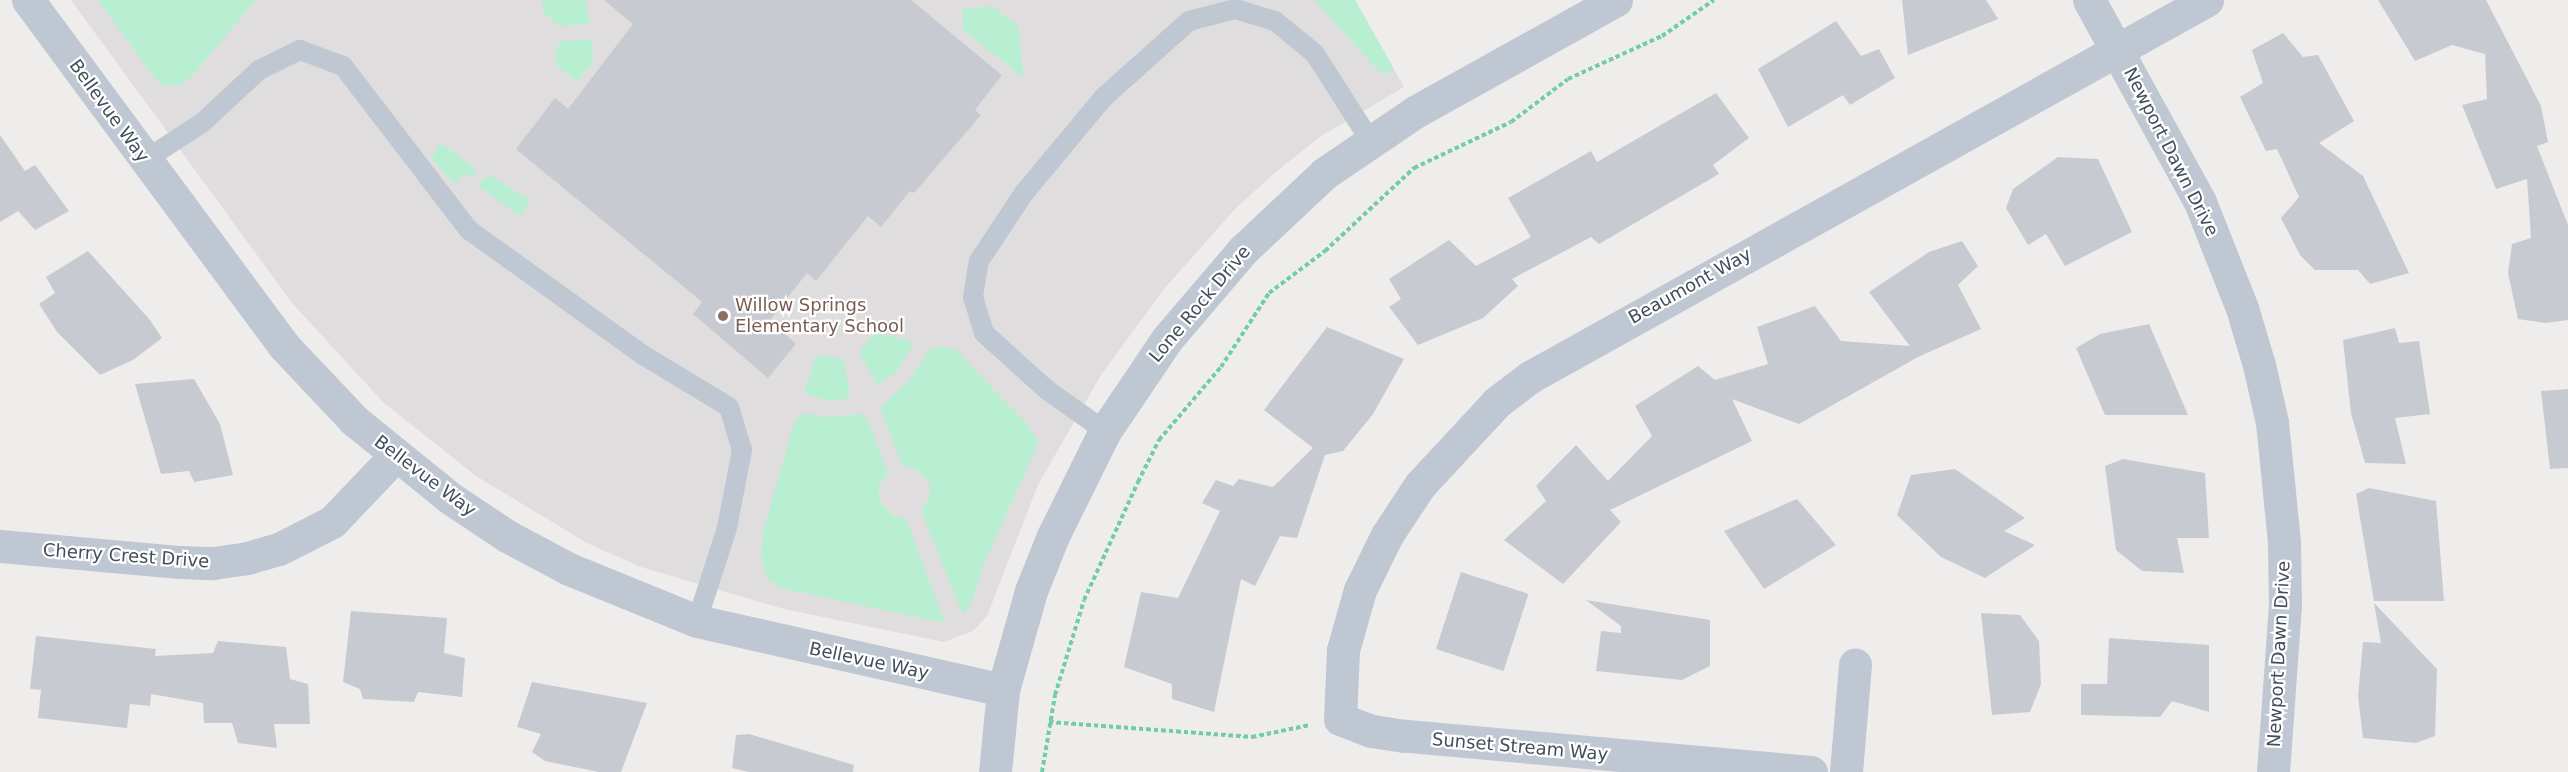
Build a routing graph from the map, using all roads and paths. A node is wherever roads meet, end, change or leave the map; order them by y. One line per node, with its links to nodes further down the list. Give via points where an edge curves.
1 (28, 0): 8 (street, Bellevue Way)
2 (1714, 0): 16 (path, via 1662,36 1568,80 1511,122 1414,168 1325,252 1269,292 1221,367 1159,440 1084,600)
3 (2090, 0): 6 (street, Newport Dawn Drive)
4 (2207, 0): 6 (street, Beaumont Way)
5 (1607, 2): 7 (street, Lone Rock Drive)
6 (2118, 50): 15 (street, Beaumont Way, via 1566,355 1497,402 1420,485 1387,535 1360,590 1343,650); 21 (street, Newport Dawn Drive, via 2175,154 2222,253 2249,331 2269,411 2279,480 2284,605)
7 (1371, 142): 9 (street, Lone Rock Drive, via 1317,180 1243,250 1167,339); 9 (lane, via 1315,54 1275,21 1235,9 1189,21 1104,97 1024,193 979,261 973,297 984,333 1047,390)
8 (145, 160): 10 (street, Bellevue Way, via 284,345 317,384); 12 (lane, via 202,123 259,70 300,50 343,66 469,230 643,355 729,407 742,450 727,528)
9 (1105, 431): 14 (street, Lone Rock Drive, via 1053,536 1031,591)
10 (395, 456): 11 (street, Cherry Crest Drive, via 332,522 279,549 247,558 180,562); 12 (street, Bellevue Way, via 507,536 569,569)
11 (0, 546)
12 (697, 621): 14 (street, Bellevue Way)
13 (1855, 664): 20 (street)
14 (1003, 690): 17 (street, Lone Rock Drive)
15 (1340, 719): 16 (path, via 1252,737); 19 (street, Sunset Stream Way, via 1371,731 1404,736)
16 (1049, 722): 18 (path)
17 (995, 772)
18 (1042, 772)
19 (1810, 772)
20 (1846, 772)
21 (2272, 772)

